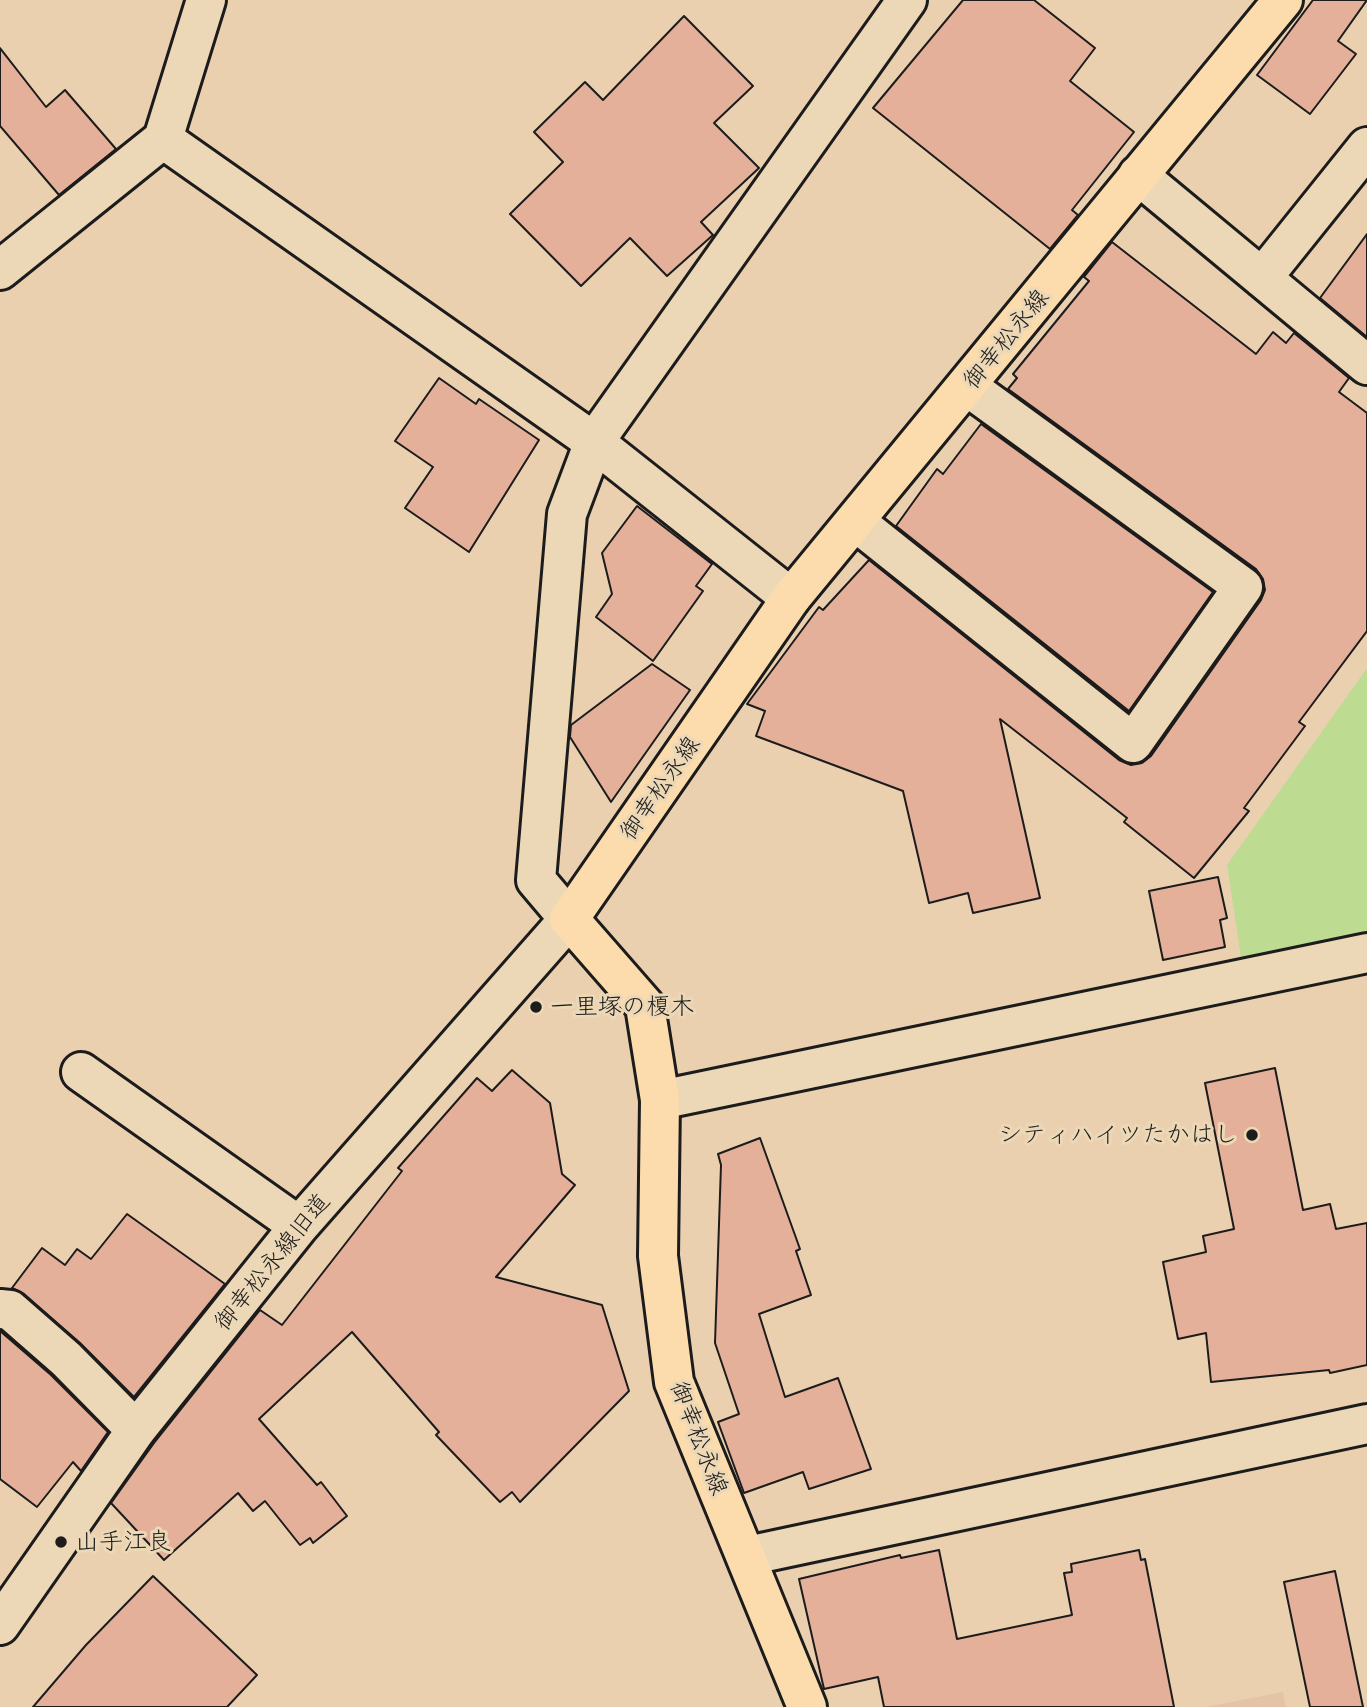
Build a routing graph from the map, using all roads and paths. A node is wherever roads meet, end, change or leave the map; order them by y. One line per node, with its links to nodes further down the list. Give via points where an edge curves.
1 (206, 0): 4 (street)
2 (907, 0): 11 (street)
3 (1283, 0): 6 (main road, 御幸松永線)
4 (163, 139): 7 (street); 11 (street)
5 (1367, 147): 8 (street)
6 (1138, 175): 8 (street); 10 (main road, 御幸松永線)
7 (0, 270)
8 (1262, 278): 9 (street)
9 (1367, 365)
10 (968, 387): 12 (main road, 御幸松永線); 12 (street, via 1243,587 1133,743)
11 (594, 442): 13 (street); 14 (street, via 567,514 536,880)
12 (856, 522): 13 (main road, 御幸松永線)
13 (791, 598): 14 (main road, 御幸松永線)
14 (569, 919): 17 (main road, 御幸松永線, via 645,1006); 18 (street, 御幸松永線旧道)
15 (1367, 953): 17 (street)
16 (81, 1072): 18 (street)
17 (660, 1100): 22 (main road, 御幸松永線, via 658,1256 674,1382)
18 (299, 1226): 21 (street, 御幸松永線旧道)
19 (0, 1309): 21 (street, via 10,1310 66,1359)
20 (1367, 1424): 22 (street)
21 (136, 1430): 23 (street, 御幸松永線旧道)
22 (747, 1556): 24 (main road, 御幸松永線)
23 (0, 1625)
24 (807, 1707)

